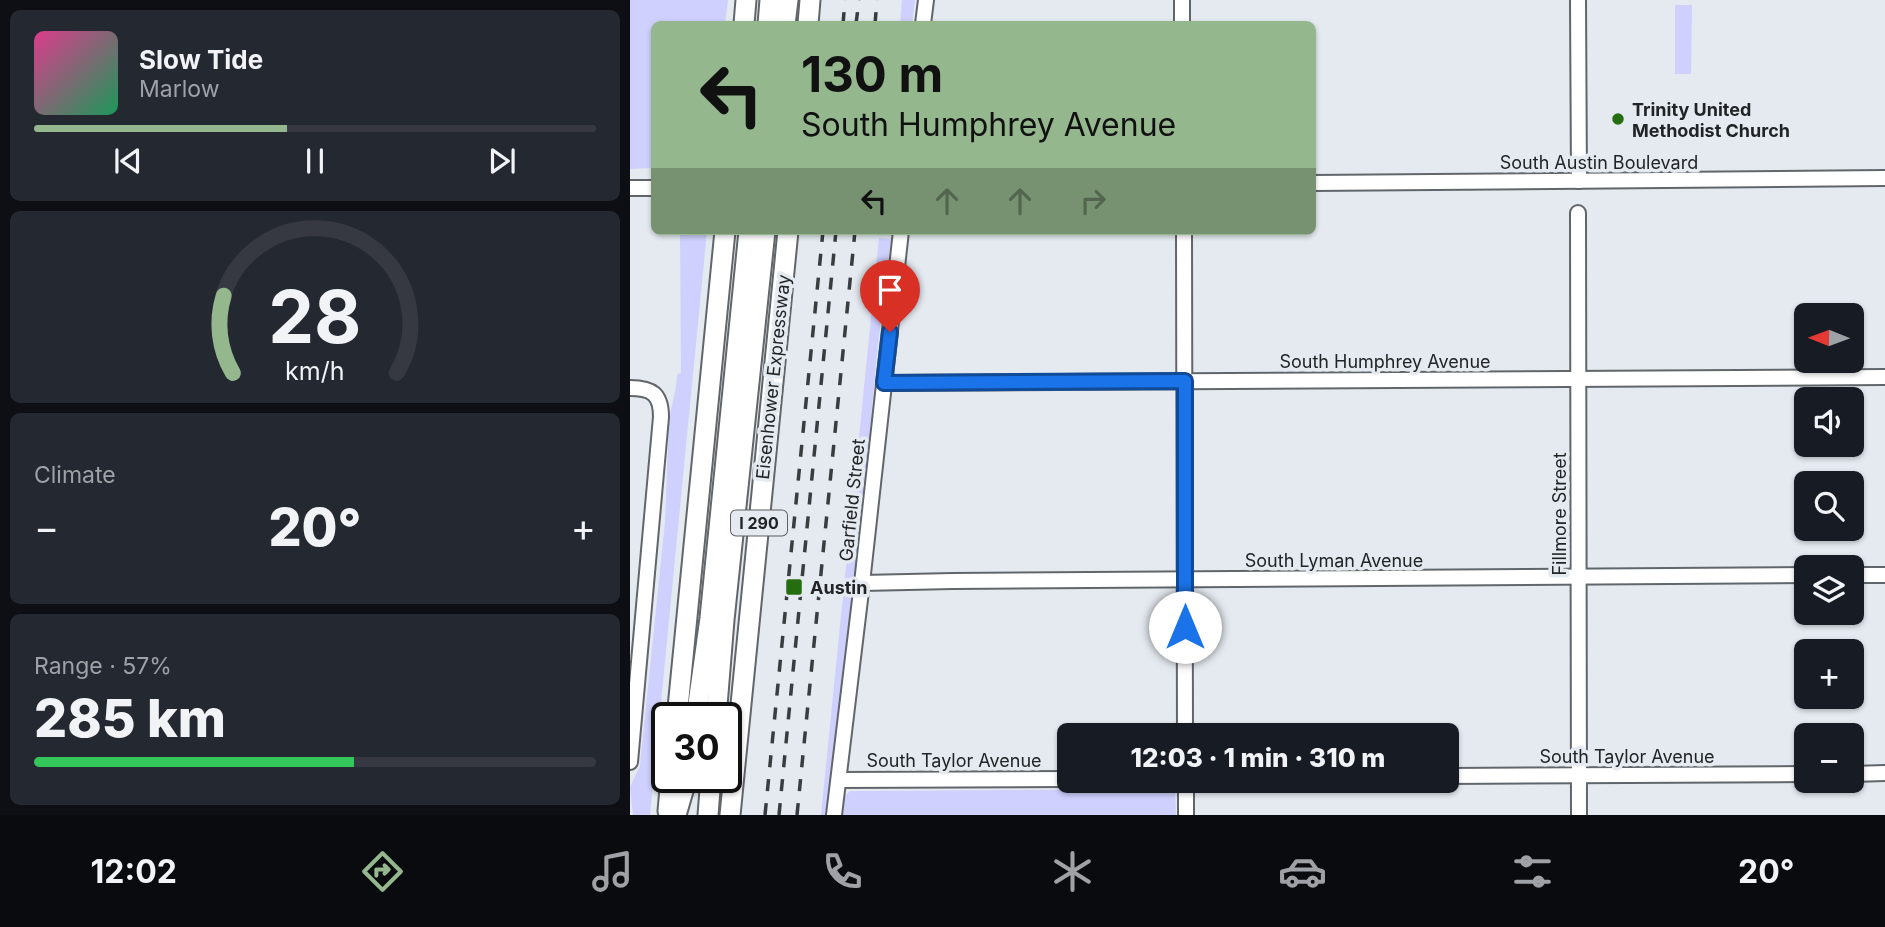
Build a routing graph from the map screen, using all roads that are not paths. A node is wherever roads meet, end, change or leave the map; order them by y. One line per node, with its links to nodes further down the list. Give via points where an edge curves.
1 (746, 0): 8 (highway)
2 (770, 0): 9 (highway)
3 (788, 0): 10 (highway)
4 (810, 0): 11 (highway)
5 (926, 0): 12 (street)
6 (1182, 0): 13 (street)
7 (1578, 0): 15 (street)
8 (744, 21)
9 (768, 21)
10 (785, 21)
11 (808, 21)
12 (923, 21)
13 (1181, 21)
14 (1885, 178): 15 (street, South Austin Boulevard)
15 (1579, 181): 16 (street, South Austin Boulevard)
16 (1316, 183)
17 (630, 188): 18 (street)
18 (651, 188)
19 (1578, 213): 27 (street, Fillmore Street)
20 (725, 235): 39 (highway)
21 (750, 235): 40 (highway)
22 (765, 235): 41 (highway)
23 (788, 235): 58 (highway, Eisenhower Expressway / I 290)
24 (901, 235): 29 (street, Garfield Street)
25 (1184, 235): 28 (street)
26 (1885, 377): 27 (street, South Humphrey Avenue)
27 (1578, 379): 28 (street, South Humphrey Avenue); 34 (street, Fillmore Street)
28 (1185, 381): 29 (street, South Humphrey Avenue); 35 (street)
29 (884, 383): 36 (street, Garfield Street)
30 (630, 388): 38 (street, via 655,394 661,408)
31 (1794, 575): 34 (street, South Lyman Avenue)
32 (1864, 575): 33 (street)
33 (1885, 575)
34 (1578, 577): 35 (street, South Lyman Avenue); 47 (street, Fillmore Street)
35 (1184, 580): 36 (street, South Lyman Avenue); 42 (street)
36 (862, 583): 50 (street, Garfield Street)
37 (630, 584): 38 (street)
38 (646, 584): 43 (street)
39 (679, 702)
40 (698, 702)
41 (717, 702)
42 (1185, 723)
43 (630, 762)
44 (1794, 774): 47 (street, South Taylor Avenue)
45 (1864, 774): 46 (street)
46 (1885, 774)
47 (1579, 775): 48 (street, South Taylor Avenue); 61 (street, Fillmore Street)
48 (1459, 776)
49 (1057, 779): 50 (street, South Taylor Avenue)
50 (839, 780): 59 (street, Garfield Street)
51 (669, 793): 55 (highway)
52 (682, 793): 56 (highway)
53 (710, 793): 57 (highway)
54 (1185, 793): 60 (street)
55 (667, 815)
56 (676, 815)
57 (708, 815)
58 (730, 815)
59 (834, 815)
60 (1186, 815)
61 (1579, 815)

